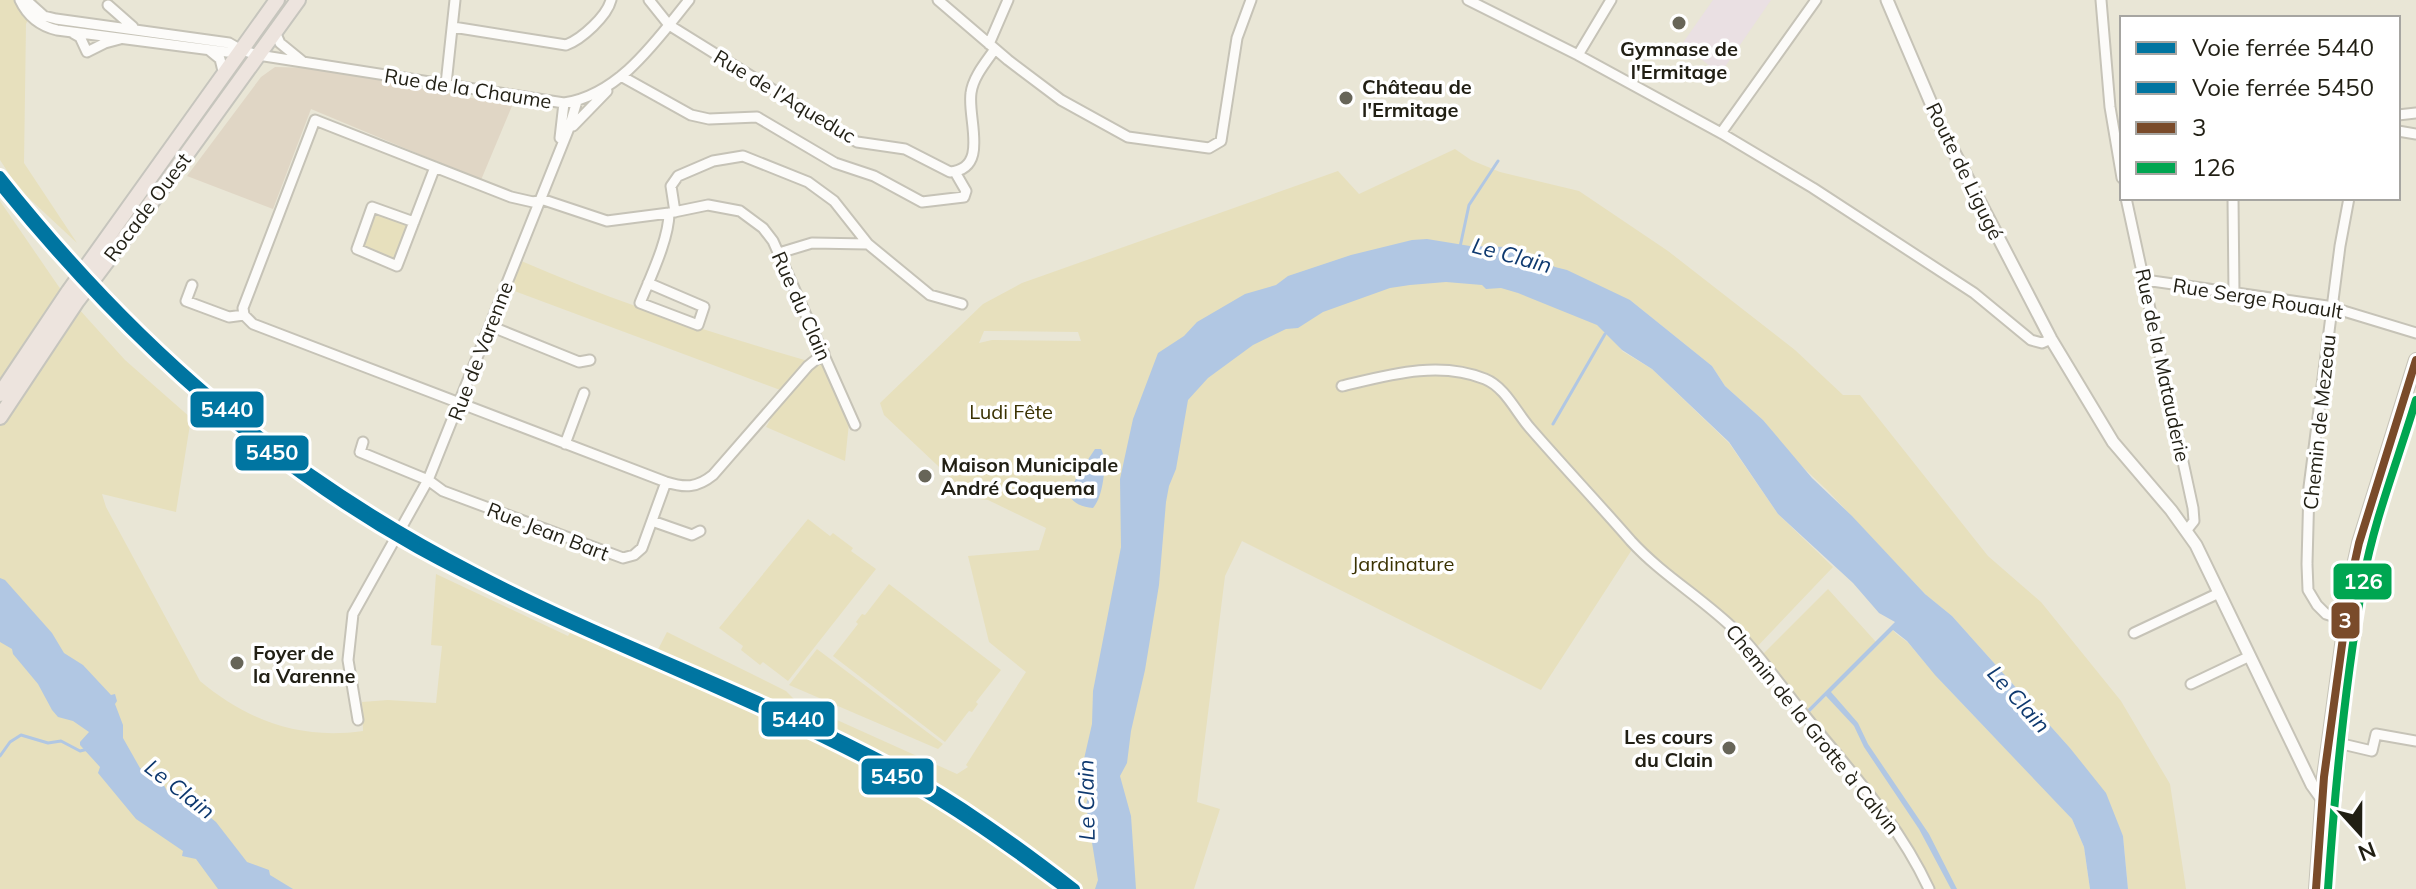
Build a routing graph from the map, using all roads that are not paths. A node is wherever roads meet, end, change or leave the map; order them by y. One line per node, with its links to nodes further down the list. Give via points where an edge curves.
1 (23, 0): 18 (street, Rue de la Chaume, via 44,16); 22 (street, via 28,13 44,27)
2 (277, 0): 28 (main road, Rocade Ouest)
3 (298, 0): 23 (main road, Rocade Ouest)
4 (455, 0): 20 (street)
5 (611, 0): 20 (street, via 583,34 566,45)
6 (649, 0): 19 (street, Rue de l'Aqueduc)
7 (689, 0): 19 (street, Rue de la Chaume)
8 (938, 0): 26 (street)
9 (1008, 0): 26 (street)
10 (1251, 0): 26 (street, via 1237,38 1221,141 1209,148 1128,137 1061,100)
11 (1468, 0): 16 (street)
12 (1611, 0): 30 (street)
13 (1816, 0): 39 (street)
14 (1887, 0): 63 (street, Route de Ligugé, via 1942,129)
15 (2101, 0): 37 (street)
16 (1480, 2): 30 (street)
17 (109, 3): 18 (street); 21 (street)
18 (105, 25): 21 (street, Rue de la Chaume); 24 (street)
19 (669, 25): 33 (street, Rue de la Chaume); 43 (street, Rue de l'Aqueduc, via 857,142 905,149)
20 (453, 27): 34 (street)
21 (137, 29): 28 (street, Rue de la Chaume, via 229,43)
22 (72, 32): 24 (street); 25 (street, via 87,52)
23 (275, 32): 29 (main road, Rocade Ouest); 31 (street)
24 (99, 34): 25 (street)
25 (128, 38): 27 (street)
26 (992, 46): 43 (street, via 971,92 973,156)
27 (209, 50): 28 (street); 32 (street, via 220,59)
28 (241, 50): 29 (street, Rue de la Chaume); 32 (main road, Rocade Ouest)
29 (258, 55): 31 (street, Rue de la Chaume); 52 (main road, Rocade Ouest)
30 (1578, 55): 39 (street)
31 (302, 61): 34 (street, Rue de la Chaume)
32 (224, 75): 52 (main road, Rocade Ouest)
33 (618, 79): 35 (street, Rue de la Chaume); 40 (street, Rue de Varenne); 43 (street, via 691,115 757,117 835,163 874,176 922,202 960,199 966,191)
34 (446, 84): 36 (street, Rue de la Chaume)
35 (577, 101): 36 (street, Rue de la Chaume); 40 (street, Rue de Varenne)
36 (564, 103): 40 (street, Rue de Varenne)
37 (2110, 107): 38 (street); 41 (street)
38 (2120, 107)
39 (1721, 133): 63 (street, via 1974,293 2031,340)
40 (560, 145): 47 (street, Rue de Varenne)
41 (2120, 166)
42 (435, 167): 47 (street, Rue du Clain, via 511,197); 49 (street); 60 (street, Rue du Clain, via 315,120 244,301)
43 (955, 172)
44 (2126, 200): 53 (street, Rue de la Matauderie)
45 (2233, 200): 56 (street)
46 (2349, 200): 59 (street, Chemin de Mezeau)
47 (539, 201): 48 (street, Rue du Clain, via 607,221); 61 (street, Rue de Varenne)
48 (672, 213): 50 (street, via 671,186 678,176 713,161 743,156 808,182 834,201); 51 (street, Rue du Clain, via 708,205 740,211 763,228); 54 (street)
49 (414, 222): 49 (street, via 397,266 357,249 372,207)
50 (868, 244): 51 (street, via 812,243); 58 (street, via 930,295)
51 (779, 253): 64 (street, Rue du Clain)
52 (94, 266): 57 (main road, Rocade Ouest)
53 (2145, 280): 56 (street, Rue Serge Rouault); 80 (street, Rue de la Matauderie, via 2193,508 2194,521)
54 (648, 283): 54 (street, via 640,303 698,325 704,307)
55 (192, 285): 60 (street, via 186,301 229,317)
56 (2234, 293): 59 (street, Rue Serge Rouault)
57 (73, 296): 70 (main road, Rocade Ouest); 72 (main road, Rocade Ouest)
58 (962, 304)
59 (2332, 307): 62 (street, Rue Serge Rouault); 82 (street, Chemin de Mezeau, via 2309,487 2308,590 2326,614)
60 (244, 315): 71 (street, via 253,324)
61 (490, 326): 65 (street, via 579,362); 71 (street, Rue de Varenne)
62 (2416, 333)
63 (2051, 339): 80 (street, Route de Ligugé, via 2113,442)
64 (824, 353): 73 (street, Rue du Clain); 77 (street, via 706,480 691,487)
65 (590, 360)
66 (2416, 360): 82 (main road, via 2359,543)
67 (2416, 383): 82 (main road)
68 (1342, 386): 92 (street, Chemin de la Grotte à Calvin, via 1415,370 1455,372 1488,380 1500,390 1643,553 1717,614 1759,658 1901,836)
69 (584, 393): 75 (street)
70 (0, 394)
71 (460, 403): 75 (street); 76 (street, Rue de Varenne)
72 (0, 417)
73 (855, 425)
74 (363, 442): 76 (street, Rue Jean Bart, via 360,452)
75 (565, 444): 77 (street)
76 (428, 480): 78 (street, Rue Jean Bart, via 443,491 621,558 639,551); 86 (street, Rue de Varenne, via 351,623 348,660)
77 (666, 482): 78 (street, Rue Jean Bart)
78 (652, 521): 79 (street, via 692,535)
79 (700, 531)
80 (2186, 531): 81 (street, Route de Ligugé)
81 (2219, 593): 83 (street); 84 (street, Route de Ligugé)
82 (2348, 622): 88 (main road); 90 (main road)
83 (2134, 633)
84 (2250, 656): 85 (street); 89 (street, Route de Ligugé)
85 (2191, 684)
86 (358, 720)
87 (2416, 741): 88 (street, via 2376,734 2372,751)
88 (2338, 743): 91 (main road)
89 (2300, 759): 90 (street); 91 (street, Route de Ligugé, via 2312,785)
90 (2324, 777): 91 (main road)
91 (2328, 800): 93 (main road); 94 (main road)
92 (1929, 889)
93 (2316, 889)
94 (2325, 889)

